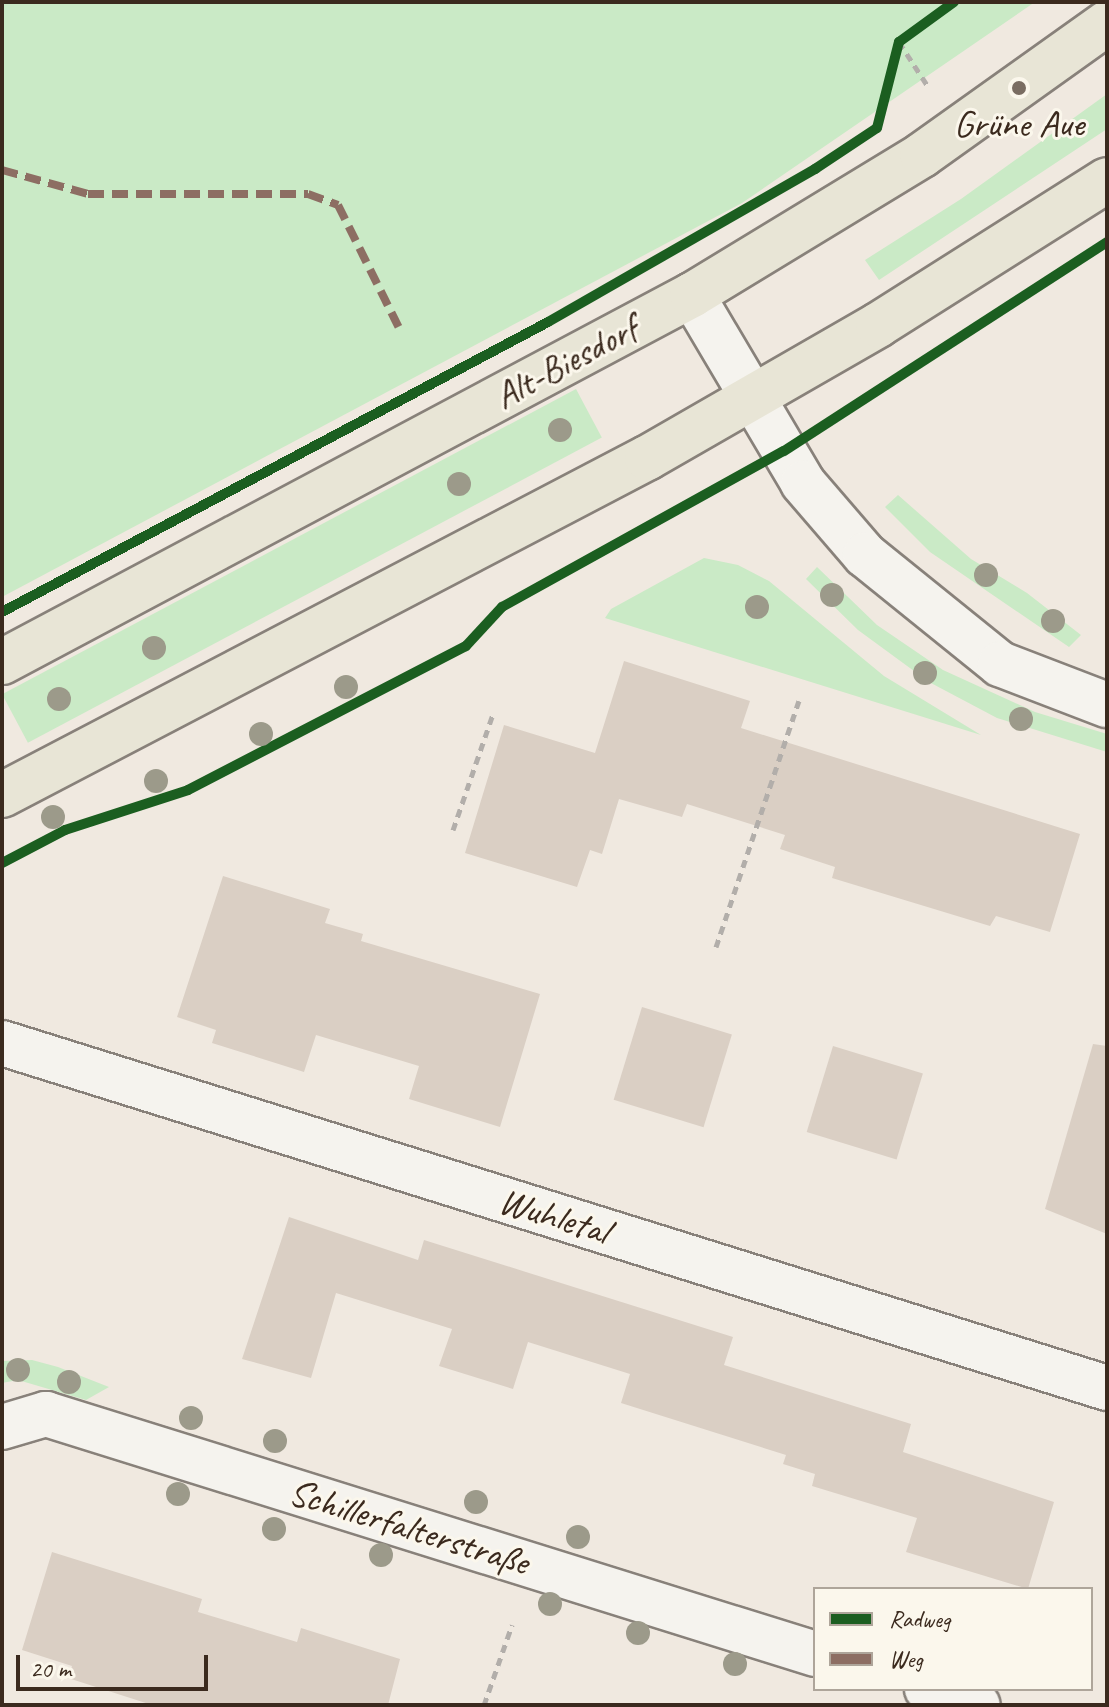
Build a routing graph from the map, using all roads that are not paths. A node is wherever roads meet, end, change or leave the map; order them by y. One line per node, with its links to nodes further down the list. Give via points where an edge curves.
1 (1107, 23): 3 (main road, Alt-Biesdorf, via 922,155)
2 (1107, 180): 4 (main road, via 997,254)
3 (692, 295): 4 (street); 5 (main road, Alt-Biesdorf)
4 (752, 399): 6 (street, via 824,513 865,555 1000,664); 7 (main road, via 370,606)
5 (2, 662)
6 (1107, 705)
7 (2, 795)
8 (2, 1043): 9 (street, Wuhletal)
9 (1107, 1388)
10 (2, 1427): 11 (street, Schillerfalterstraße, via 46,1414)
11 (813, 1653)
12 (933, 1691): 13 (street)
13 (978, 1705)

